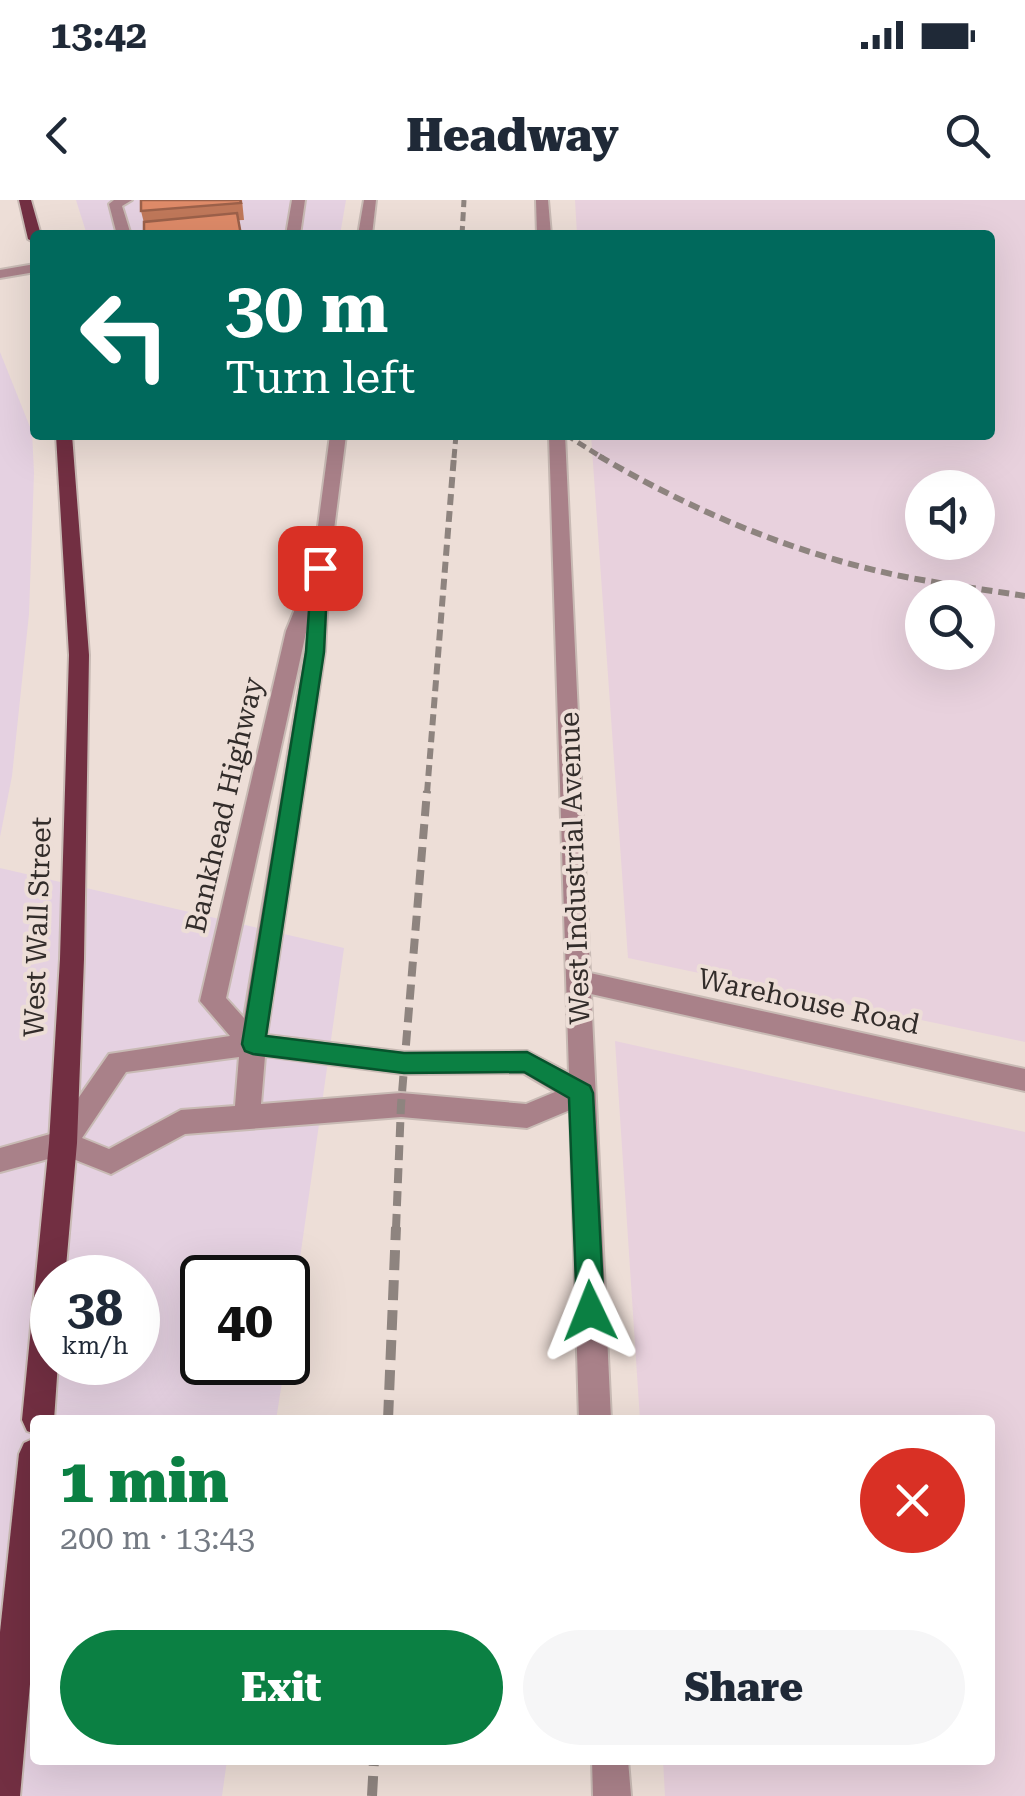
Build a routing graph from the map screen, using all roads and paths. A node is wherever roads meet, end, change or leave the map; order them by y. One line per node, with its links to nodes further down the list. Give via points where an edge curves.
1 (25, 200): 6 (main road)
2 (126, 200): 7 (street, via 116,204)
3 (299, 200): 8 (street)
4 (370, 200): 9 (street)
5 (542, 200): 10 (street)
6 (33, 230)
7 (123, 230)
8 (293, 230)
9 (366, 230)
10 (544, 230)
11 (30, 269): 12 (street)
12 (0, 274)
13 (64, 440): 22 (main road, West Wall Street, via 79,656)
14 (337, 440): 16 (street, Bankhead Highway)
15 (557, 440): 17 (street, West Industrial Avenue)
16 (320, 568): 18 (street, Bankhead Highway, via 315,652); 18 (street, Bankhead Highway, via 296,631 214,1001)
17 (580, 981): 19 (street, Warehouse Road); 20 (street, West Industrial Avenue)
18 (253, 1044): 20 (street, via 404,1063 527,1062); 21 (street, Bankhead Highway); 22 (street, via 118,1062)
19 (1025, 1080)
20 (581, 1093): 21 (street, via 527,1116 401,1105); 25 (street, West Industrial Avenue)
21 (247, 1117): 22 (street, via 181,1122 110,1162)
22 (63, 1144): 23 (street); 24 (main road, West Wall Street)
23 (0, 1160)
24 (38, 1415)
25 (595, 1415)
26 (30, 1506): 28 (main road)
27 (610, 1765): 29 (street)
28 (2, 1796)
29 (612, 1796)

